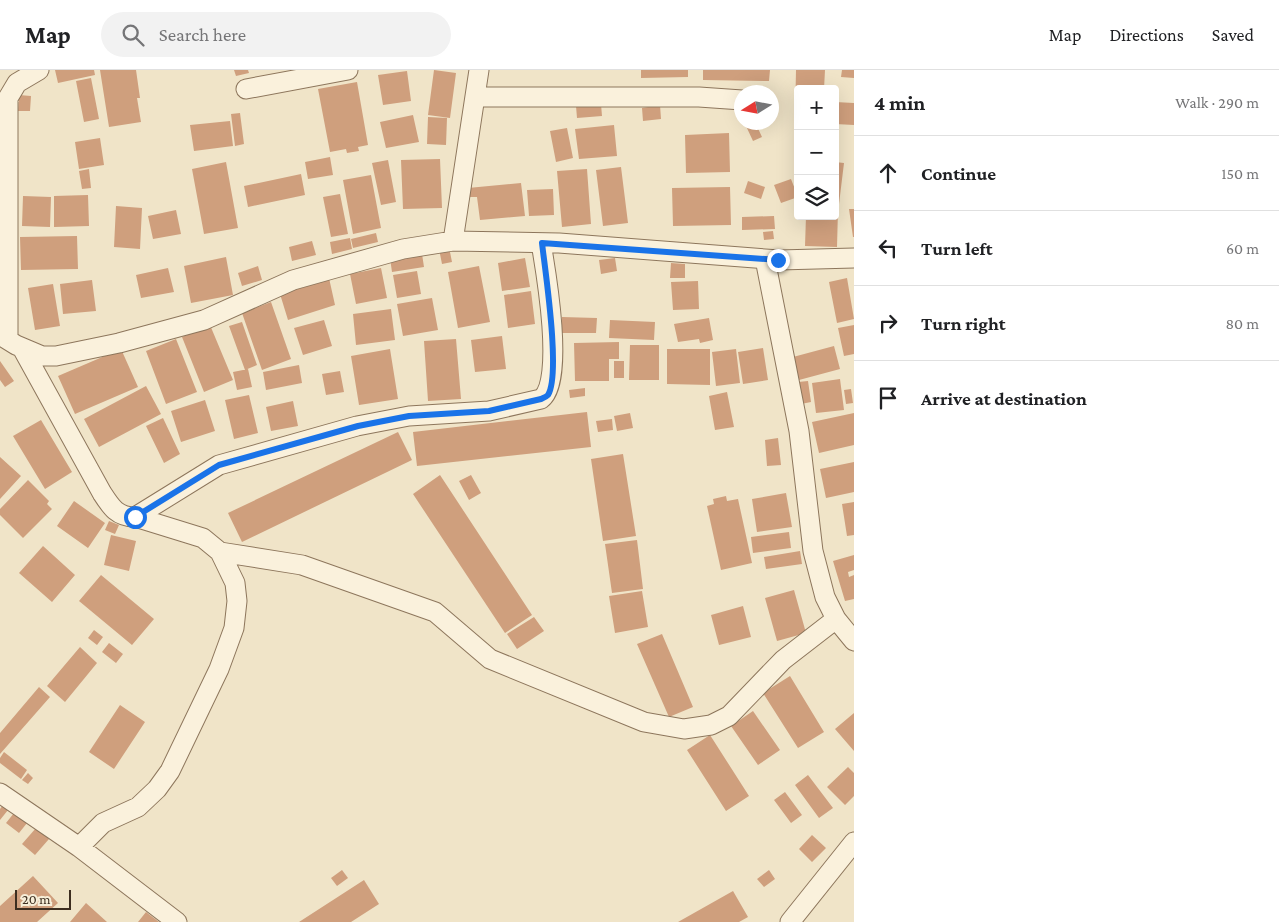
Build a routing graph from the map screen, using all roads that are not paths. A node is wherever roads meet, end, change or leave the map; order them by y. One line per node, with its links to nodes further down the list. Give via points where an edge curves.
1 (39, 70): 11 (street, via 17,83 8,98)
2 (348, 70): 4 (street)
3 (479, 70): 5 (street)
4 (246, 89)
5 (475, 97): 6 (street); 7 (street)
6 (734, 99)
7 (453, 241): 8 (street); 11 (street, via 403,249 293,280 204,320 119,343 42,356)
8 (542, 243): 10 (street); 12 (street, via 552,332 552,381 548,395 489,411 409,416 358,426 219,465)
9 (854, 258): 10 (street)
10 (765, 259): 14 (street, via 799,431 814,551 825,597)
11 (10, 341): 12 (street, via 102,493 116,512 125,517)
12 (135, 517): 13 (street, via 203,538)
13 (220, 552): 14 (street, via 302,565 435,612 490,659 644,722 684,729 711,725 729,716 783,660); 18 (street, via 235,584 237,601 234,628 219,669 170,771 156,789 138,807 104,823)
14 (836, 619): 15 (street)
15 (854, 641)
16 (0, 793): 18 (street)
17 (854, 842): 20 (street)
18 (79, 847): 19 (street)
19 (177, 922)
20 (790, 922)

